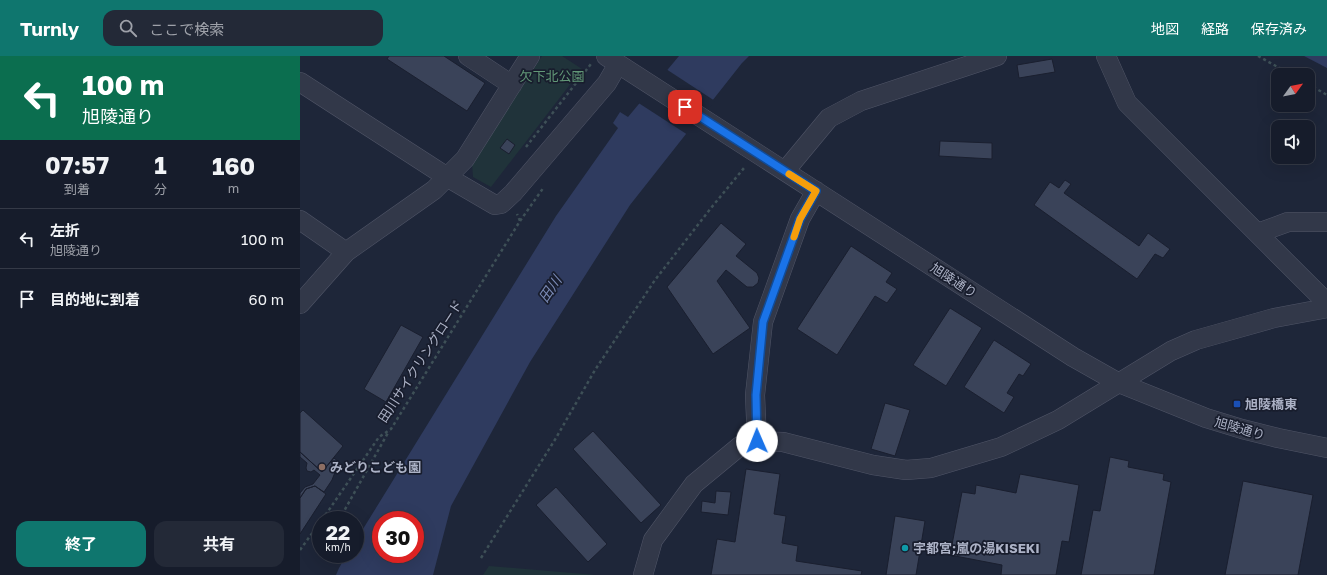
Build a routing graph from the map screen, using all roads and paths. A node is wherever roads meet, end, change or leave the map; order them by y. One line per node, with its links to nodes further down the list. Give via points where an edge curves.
1 (468, 56): 9 (street)
2 (530, 56): 9 (street)
3 (997, 56): 14 (street, via 861,101 829,118)
4 (1106, 56): 20 (street, via 1127,103)
5 (1258, 56): 7 (path)
6 (606, 60): 12 (path); 14 (street, 旭陵通り); 15 (street, via 607,83 501,204 495,205)
7 (1279, 68)
8 (300, 82): 15 (street)
9 (512, 85): 15 (street, via 466,159)
10 (1315, 88): 11 (path)
11 (1327, 95)
12 (523, 152)
13 (744, 168): 33 (path, via 655,280 595,370)
14 (785, 171): 16 (street, 旭陵通り)
15 (448, 177): 21 (street, via 434,190)
16 (816, 191): 25 (street, 旭陵通り, via 1073,357); 27 (street, via 800,219 763,322 756,395)
17 (513, 208): 26 (path, 田川サイクリングロード, via 520,221)
18 (300, 220): 21 (street)
19 (1327, 222): 20 (street, via 1288,222)
20 (1258, 233): 22 (street)
21 (346, 252): 23 (street)
22 (1327, 303)
23 (300, 304)
24 (1327, 308): 25 (street, via 1274,318 1196,340)
25 (1119, 383): 27 (street, via 1058,420 1001,447 931,468 906,470 873,465 783,442); 28 (street, 旭陵通り, via 1206,418 1278,438)
26 (391, 429): 29 (path, 田川サイクリングロード, via 379,437); 30 (path)
27 (757, 441): 34 (street, via 740,446 694,484 653,540)
28 (1327, 448)
29 (329, 511)
30 (344, 511)
31 (312, 534): 32 (path, 田川サイクリングロード)
32 (300, 550)
33 (481, 558)
34 (643, 575)

